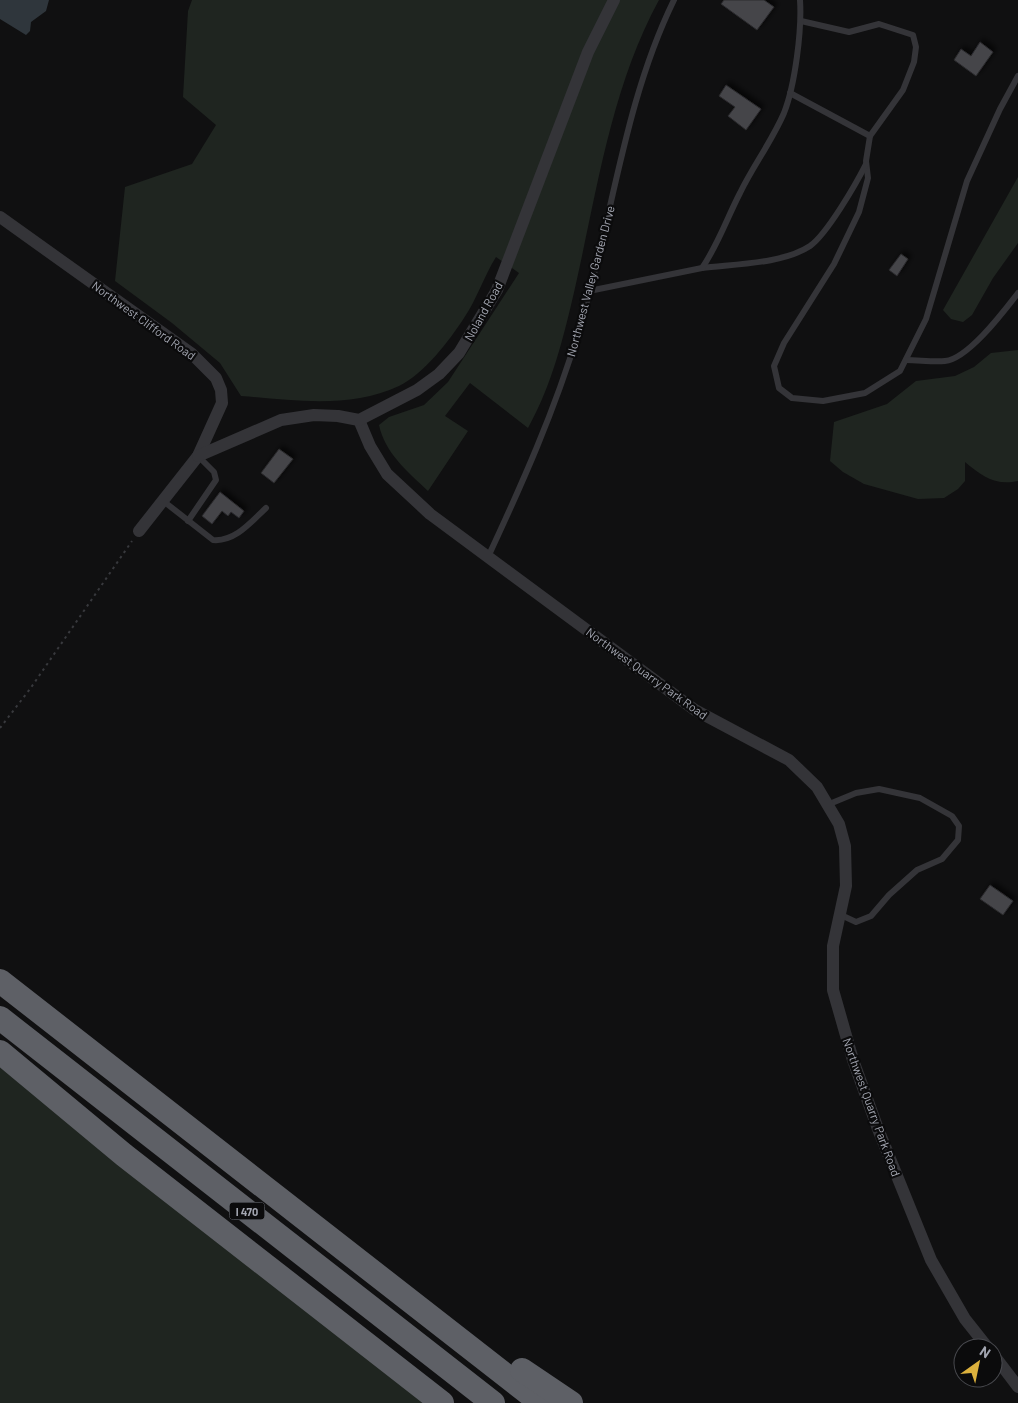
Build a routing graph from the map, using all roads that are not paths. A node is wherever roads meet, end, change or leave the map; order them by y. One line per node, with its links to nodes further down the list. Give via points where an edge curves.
1 (614, 0): 14 (street, Noland Road, via 588,52 497,290 479,324 459,354 439,374 417,390)
2 (674, 0): 11 (lane, Northwest Valley Garden Drive, via 641,81)
3 (800, 0): 4 (lane)
4 (802, 21): 6 (lane); 7 (lane, via 848,32 879,24 913,36 916,47 914,62 903,90)
5 (1018, 76): 13 (lane, via 967,181 926,319)
6 (790, 93): 7 (lane); 10 (lane, via 784,113 740,194 713,253)
7 (870, 136): 8 (lane)
8 (866, 164): 10 (lane, via 852,190 810,246 782,258); 13 (lane, via 868,178 859,212 834,264 784,343 774,366 779,388 792,398 823,402 865,393 900,371)
9 (0, 216): 15 (street, Northwest Clifford Road, via 192,354 216,378 222,403)
10 (702, 268): 11 (lane)
11 (589, 291): 20 (lane, Northwest Valley Garden Drive, via 578,332 530,467)
12 (1018, 293): 13 (lane, via 994,324 965,351 947,361)
13 (906, 360)
14 (359, 420): 15 (street, via 314,415 281,420); 20 (street, Northwest Quarry Park Road, via 387,474 430,514)
15 (198, 456): 16 (street); 18 (lane, via 214,472 216,480)
16 (162, 500): 18 (lane); 19 (street)
17 (266, 508): 18 (lane, via 239,532 220,540 213,540)
18 (188, 521)
19 (139, 531)
20 (488, 557): 21 (street, Northwest Quarry Park Road, via 695,710 789,760 817,787)
21 (827, 805): 22 (street, Northwest Quarry Park Road, via 839,824 845,846 846,886); 22 (lane, via 856,793 879,789 920,798 952,816 959,826 958,840 942,859 917,870 871,916 856,922)
22 (841, 915): 27 (street, Northwest Quarry Park Road, via 833,946 833,990 853,1060 931,1260)
23 (0, 981): 26 (highway, I 470)
24 (0, 1018): 31 (highway, I 470)
25 (0, 1052): 30 (highway, via 124,1155)
26 (347, 1252): 32 (highway, I 470); 33 (highway)
27 (980, 1338)
28 (1003, 1367): 29 (street)
29 (1018, 1387)
30 (442, 1403)
31 (493, 1403)
32 (541, 1403)
33 (571, 1403)

